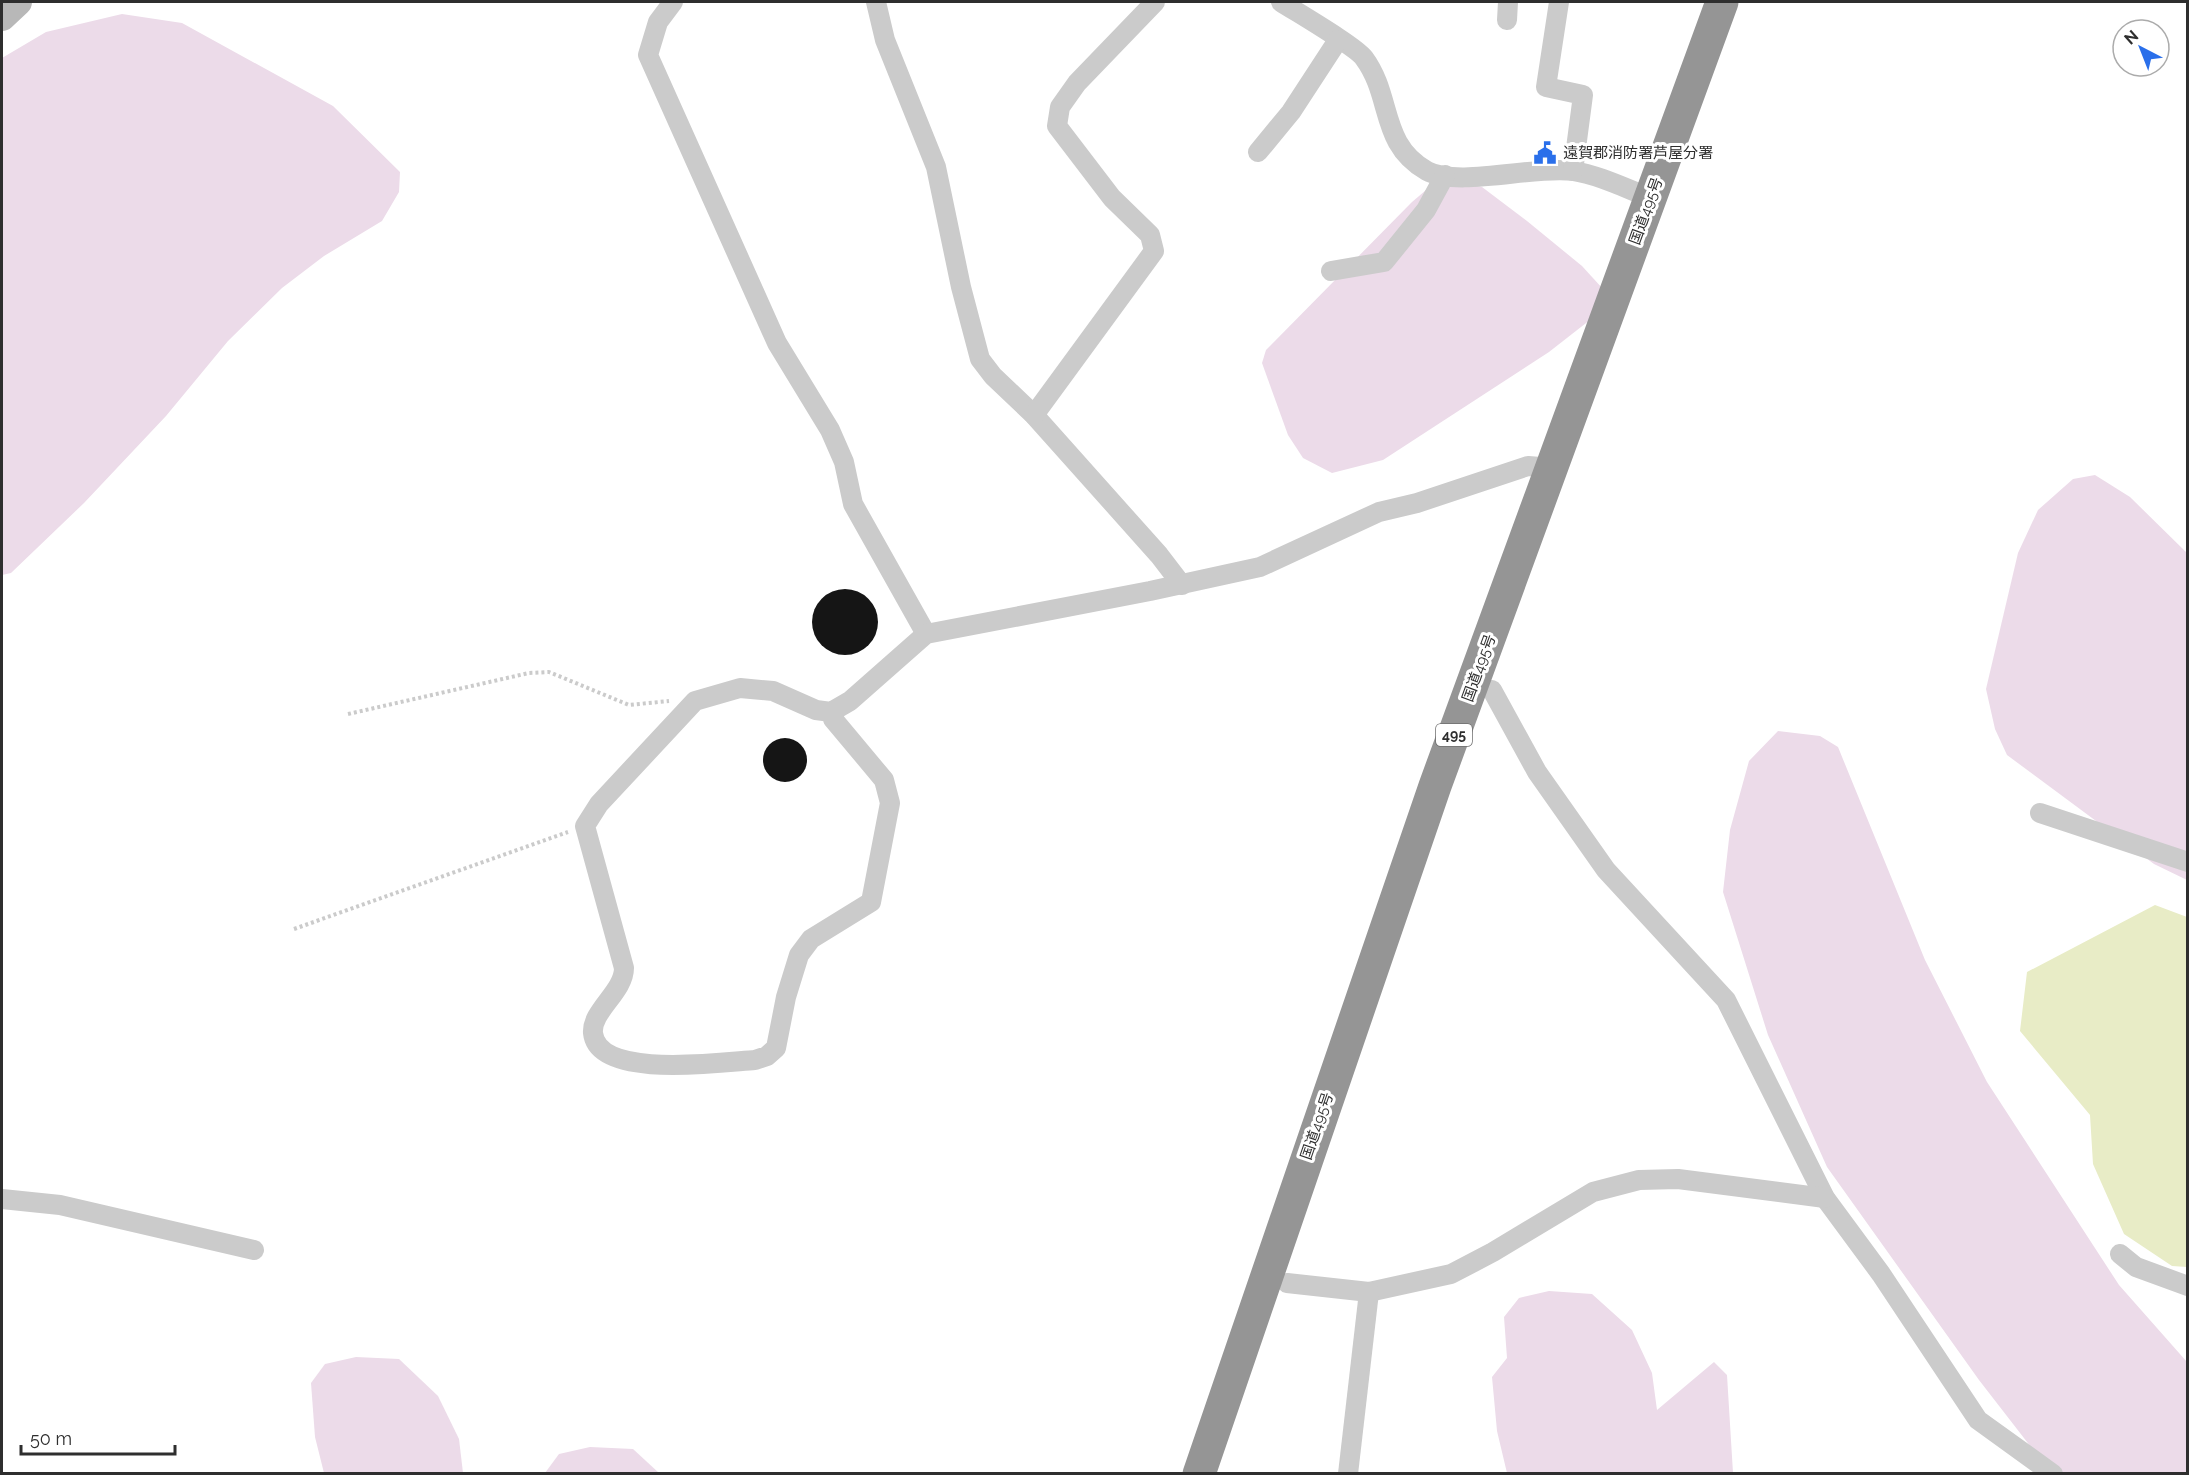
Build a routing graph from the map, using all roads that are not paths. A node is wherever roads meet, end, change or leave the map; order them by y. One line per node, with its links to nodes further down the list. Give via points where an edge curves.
1 (18, 2): 9 (street)
2 (673, 2): 19 (street, via 658,22 648,55 777,343 830,430 844,462 853,504)
3 (876, 2): 16 (street, via 885,40 936,167 980,359)
4 (1155, 2): 16 (street, via 1077,83 1060,107 1057,126 1112,198 1150,236 1154,251)
5 (1281, 2): 10 (street)
6 (1559, 2): 12 (street, via 1546,87 1583,95)
7 (1722, 2): 14 (highway, 国道495号 / 495)
8 (1740, 2): 20 (highway, 国道495号 / 495, via 1703,115)
9 (2, 17)
10 (1338, 40): 11 (street, via 1291,112); 13 (street, via 1364,57 1393,137 1403,152 1431,173)
11 (1258, 152)
12 (1573, 171): 13 (street); 14 (street)
13 (1445, 175): 15 (street, via 1426,210 1384,262)
14 (1651, 198): 17 (highway, 国道495号 / 495)
15 (1331, 271)
16 (1034, 415): 18 (street)
17 (1553, 468): 18 (street, via 1528,466 1379,512 1260,567); 31 (highway, 国道495号 / 495, via 1435,786)
18 (1182, 585): 19 (street)
19 (926, 634): 21 (street, via 850,701)
20 (1492, 690): 24 (street, via 1536,772 1606,870 1726,1000); 28 (highway, 国道495号 / 495)
21 (831, 712): 21 (street, via 816,710 773,691 740,688 695,701 599,804 585,826 624,968 624,978 595,1022 593,1033 598,1047 609,1055 648,1065 754,1060 767,1056 776,1048 799,956 811,939 871,902 890,803 884,780)
22 (2040, 813): 23 (street)
23 (2187, 862)
24 (1825, 1198): 30 (street, via 1678,1179 1639,1180 1593,1192 1451,1274); 34 (street, via 1881,1274 1977,1420)
25 (2, 1199): 26 (street, via 60,1205)
26 (254, 1250)
27 (2120, 1254): 29 (street, via 2136,1267)
28 (1287, 1283): 30 (street); 32 (highway, 国道495号 / 495)
29 (2187, 1286)
30 (1369, 1292): 33 (street)
31 (1199, 1473)
32 (1222, 1473)
33 (1348, 1473)
34 (2053, 1473)

